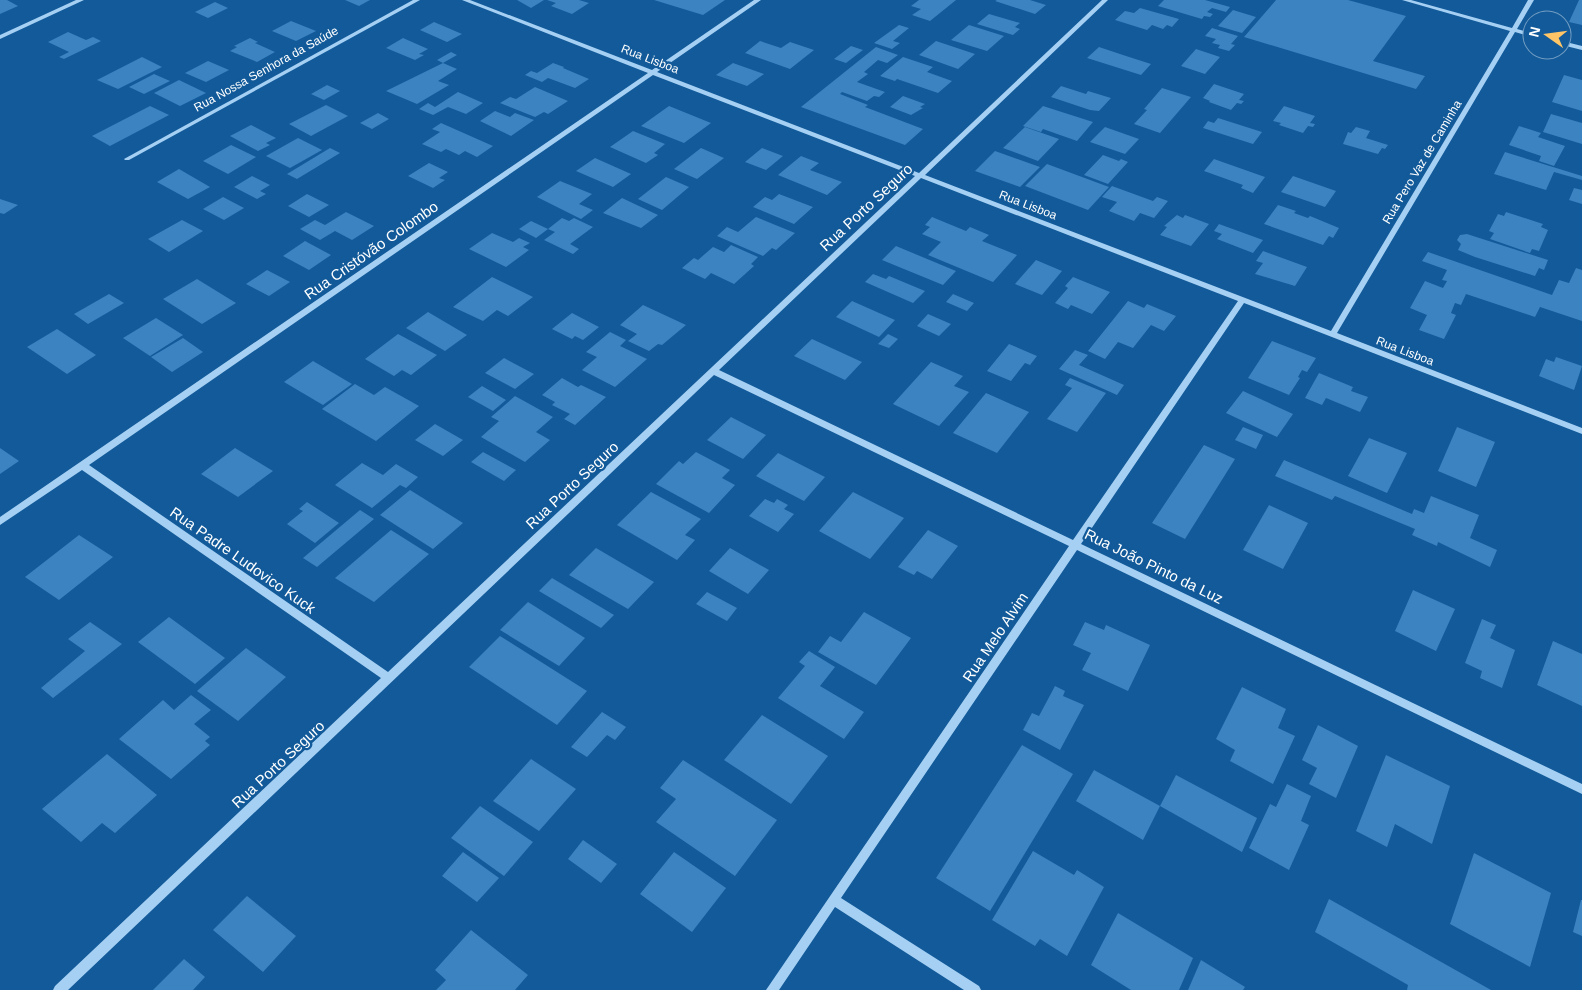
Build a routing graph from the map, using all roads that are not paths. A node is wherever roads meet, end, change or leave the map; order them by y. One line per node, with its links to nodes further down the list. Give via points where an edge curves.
1 (81, 0): 10 (street)
2 (417, 0): 12 (street, Rua Nossa Senhora da Saúde)
3 (465, 0): 11 (street, Rua Lisboa)
4 (758, 0): 11 (street, Rua Cristóvão Colombo)
5 (1104, 0): 13 (street, Rua Porto Seguro)
6 (1405, 0): 8 (street)
7 (1531, 0): 8 (street, Rua Pero Vaz de Caminha)
8 (1513, 30): 9 (street); 15 (street, Rua Pero Vaz de Caminha)
9 (1522, 32)
10 (0, 37)
11 (653, 72): 13 (street, Rua Lisboa); 18 (street, Rua Cristóvão Colombo)
12 (127, 159)
13 (919, 175): 14 (street, Rua Lisboa); 16 (street, Rua Porto Seguro)
14 (1242, 300): 15 (street, Rua Lisboa); 20 (street, Rua Melo Alvim)
15 (1332, 335): 17 (street, Rua Lisboa)
16 (713, 371): 20 (street, Rua João Pinto da Luz); 21 (street, Rua Porto Seguro)
17 (1582, 431)
18 (82, 465): 19 (street, Rua Cristóvão Colombo); 21 (street, Rua Padre Ludovico Kuck)
19 (0, 522)
20 (1075, 545): 22 (street, Rua João Pinto da Luz); 23 (street, Rua Melo Alvim)
21 (389, 678): 24 (street, Rua Porto Seguro)
22 (1582, 789)
23 (834, 900): 25 (street, Rua Melo Alvim); 26 (street)
24 (59, 990)
25 (772, 990)
26 (974, 990)

